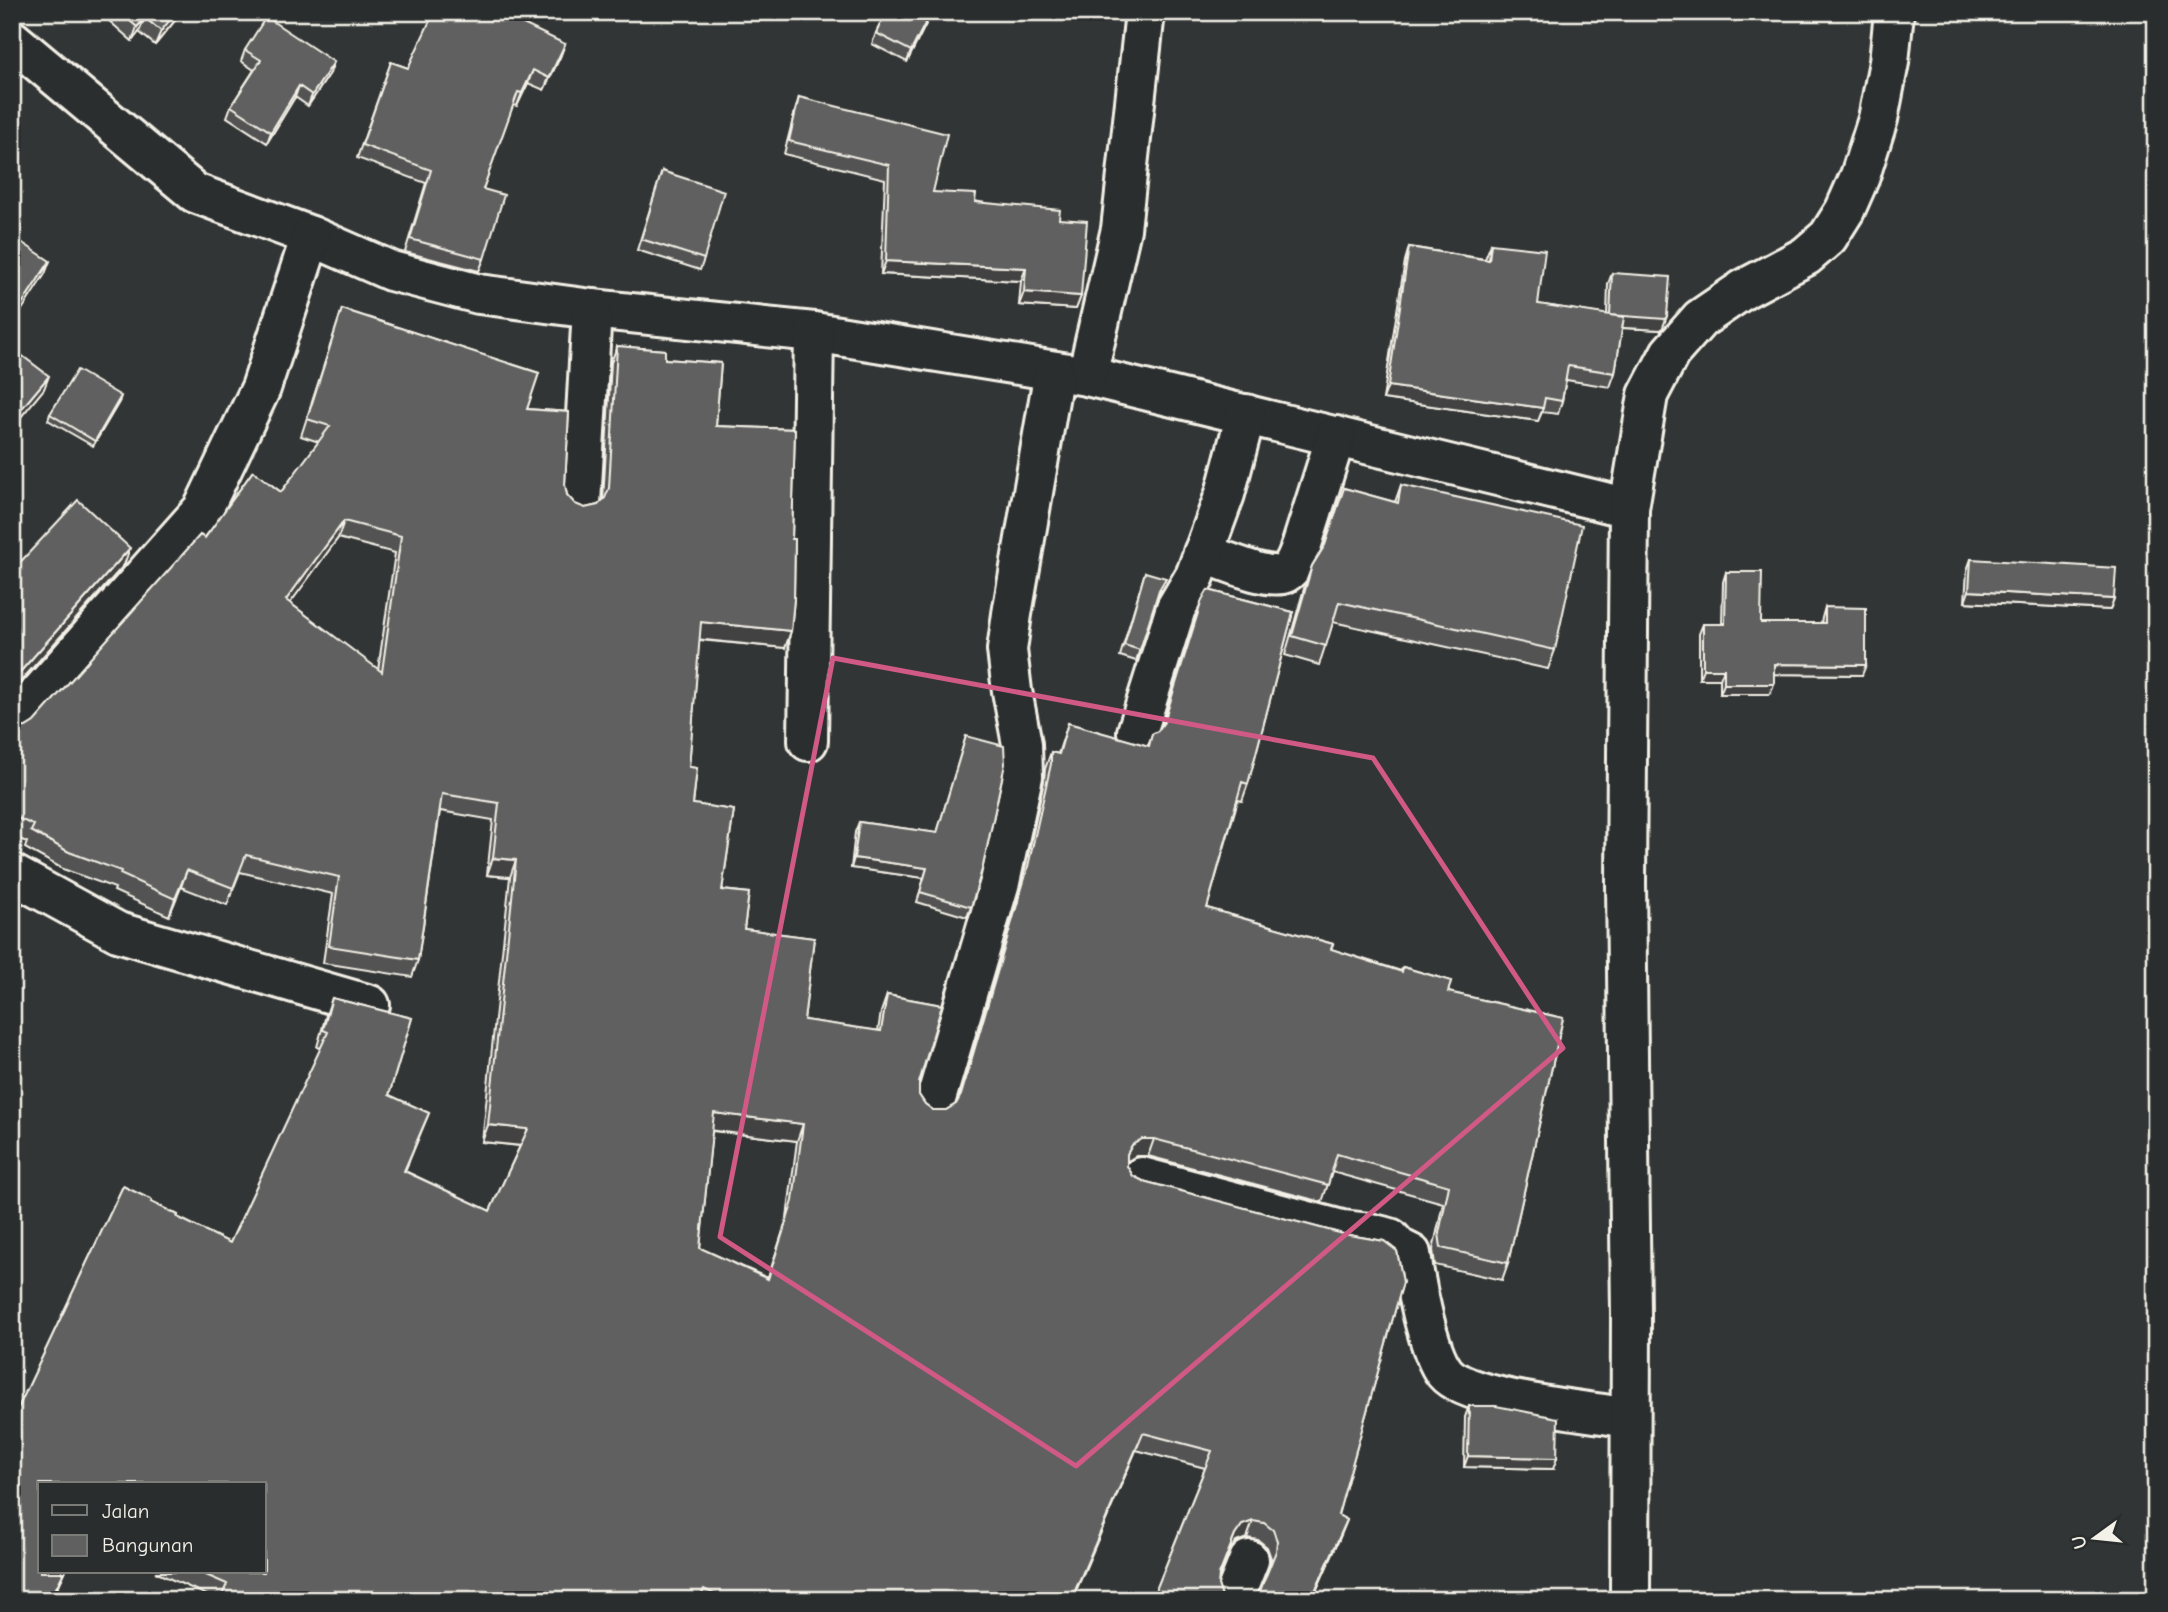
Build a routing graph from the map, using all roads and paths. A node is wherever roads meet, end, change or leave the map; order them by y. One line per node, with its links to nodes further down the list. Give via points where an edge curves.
1 (1145, 12): 7 (street, via 1121,229)
2 (1894, 12): 11 (street, via 1878,119 1845,210 1828,237 1806,256 1700,318 1670,353 1648,395)
3 (12, 40): 4 (street, via 195,193)
4 (311, 236): 5 (street, via 391,271 479,294); 13 (street, via 261,388 203,509)
5 (592, 309): 6 (street); 10 (street)
6 (814, 332): 7 (street); 15 (street)
7 (1070, 374): 8 (street); 18 (street, via 1007,650 1023,776 1000,882)
8 (1246, 414): 9 (street); 12 (street, via 1225,494)
9 (1336, 436): 11 (street); 12 (street, via 1290,569 1269,575)
10 (580, 503)
11 (1629, 508): 20 (street)
12 (1203, 553): 14 (street, via 1172,616)
13 (12, 724)
14 (1138, 732)
15 (808, 741)
16 (12, 874): 17 (street, via 118,932)
17 (370, 1005)
18 (934, 1107)
19 (1142, 1177): 20 (street, via 1342,1230 1390,1238 1411,1254 1434,1353 1445,1374 1462,1387 1486,1395)
20 (1630, 1418): 23 (street)
21 (1249, 1560): 22 (street)
22 (1233, 1600)
23 (1630, 1600)

